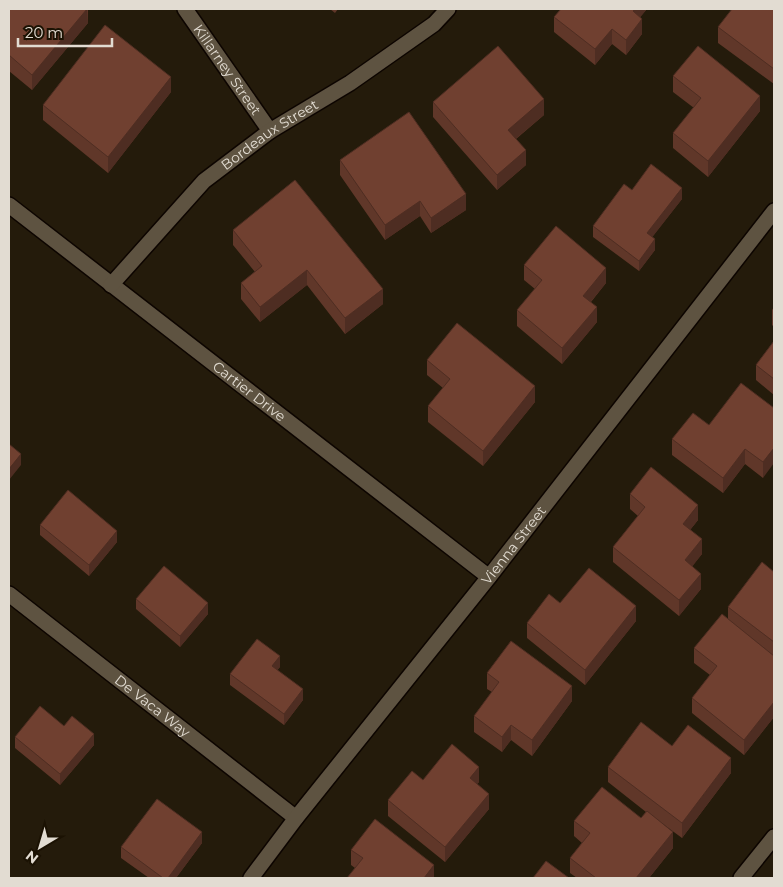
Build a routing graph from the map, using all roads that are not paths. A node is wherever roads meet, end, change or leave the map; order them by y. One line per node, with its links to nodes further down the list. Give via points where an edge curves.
1 (185, 9): 3 (street, Killarney Street)
2 (448, 9): 3 (street, Bordeaux Street, via 434,24 350,83)
3 (270, 131): 6 (street, Bordeaux Street, via 204,182)
4 (9, 205): 6 (street, Cartier Drive)
5 (774, 211): 7 (street, Vienna Street)
6 (111, 285): 7 (street, Cartier Drive)
7 (489, 577): 9 (street, Vienna Street)
8 (9, 594): 9 (street, De Vaca Way)
9 (296, 818): 11 (street, Vienna Street)
10 (774, 837): 12 (street)
11 (251, 878)
12 (741, 878)

